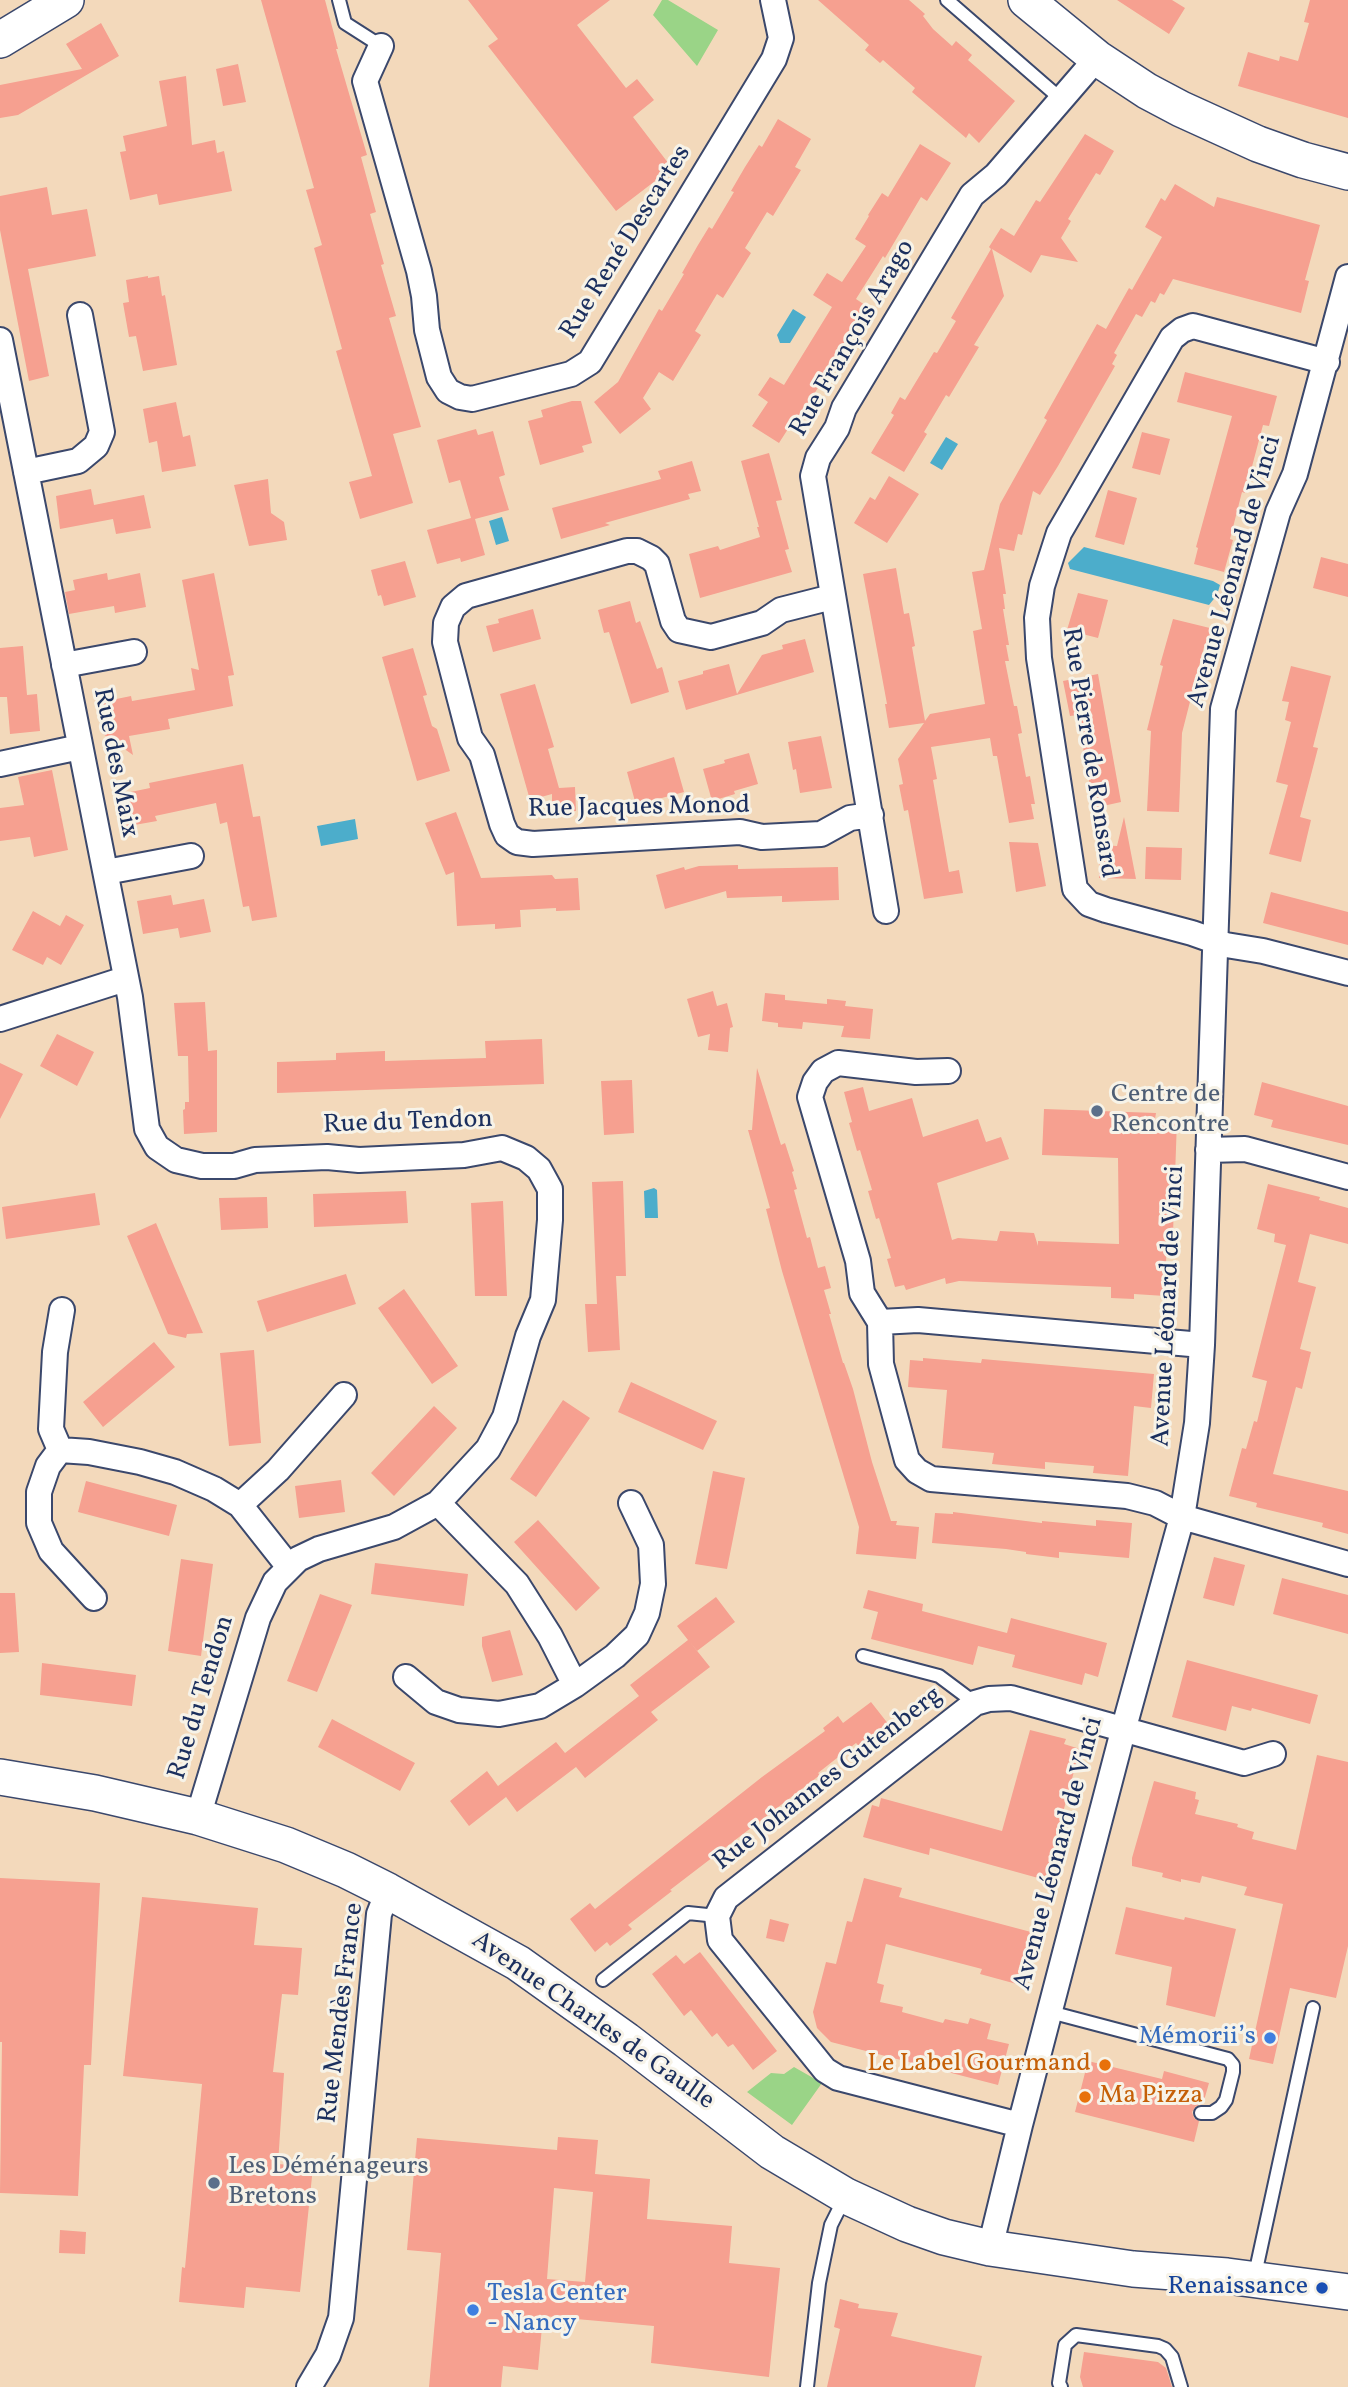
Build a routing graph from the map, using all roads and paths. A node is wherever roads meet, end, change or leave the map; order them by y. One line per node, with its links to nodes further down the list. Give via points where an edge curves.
1 (340, 0): 7 (lane, via 345,23)
2 (773, 0): 7 (street, Rue René Descartes, via 781,38 774,58 590,362 571,374 472,399 448,391 439,377 419,271 365,81)
3 (947, 0): 9 (lane)
4 (1026, 0): 8 (main road)
5 (50, 4): 6 (main road)
6 (0, 40)
7 (381, 46)
8 (1097, 58): 9 (street, Rue François Arago); 10 (main road, via 1217,126 1303,160)
9 (1062, 100): 17 (street, Rue François Arago, via 996,175 972,195 818,458 813,476)
10 (1348, 172)
11 (1348, 277): 13 (street, Avenue Léonard de Vinci)
12 (80, 315): 16 (street, via 102,432 96,446 78,461)
13 (1343, 320): 15 (street, Avenue Léonard de Vinci)
14 (0, 340): 16 (street, Rue des Maix)
15 (1327, 362): 26 (street, Avenue Léonard de Vinci, via 1295,474 1278,512 1223,709); 26 (street, Rue Pierre de Ronsard, via 1193,326 1182,330 1164,349 1059,533 1042,586 1037,618 1039,658 1075,889 1089,904)
16 (26, 472): 19 (street, Rue des Maix)
17 (832, 597): 22 (street, Rue François Arago); 22 (street, Rue Jacques Monod, via 781,610 762,623 712,637 680,630 673,621 657,564 637,551 627,551 466,596 453,607 445,642 470,738 482,755 502,824 517,842 740,832 762,837 821,834 850,818)
18 (134, 652): 19 (street, Rue des Maix)
19 (64, 665): 20 (street, Rue des Maix)
20 (80, 747): 21 (street); 24 (street, Rue des Maix)
21 (0, 764)
22 (871, 815): 25 (street, Rue François Arago)
23 (191, 856): 24 (street, Rue des Maix)
24 (106, 872): 28 (street, Rue des Maix)
25 (886, 911)
26 (1214, 941): 27 (street, Rue Pierre de Ronsard); 31 (street, Avenue Léonard de Vinci)
27 (1348, 974)
28 (125, 979): 29 (street); 38 (street, Rue du Tendon, via 148,1129 157,1147 176,1160 202,1167 234,1166 255,1160 464,1155 502,1148 539,1169 550,1189 542,1300 505,1417 488,1449)
29 (0, 1019)
30 (948, 1070): 34 (street, via 916,1072 838,1063 823,1072 810,1097 858,1261 862,1293)
31 (1208, 1150): 32 (street, via 1245,1149); 35 (street, Avenue Léonard de Vinci)
32 (1348, 1177)
33 (62, 1310): 37 (street, via 51,1429)
34 (880, 1322): 35 (street, via 918,1320); 41 (street, via 881,1364 907,1460 917,1471 931,1479 1127,1496)
35 (1202, 1345): 41 (street, Avenue Léonard de Vinci, via 1197,1423)
36 (344, 1395): 40 (street, via 278,1470)
37 (60, 1450): 40 (street, via 175,1472); 44 (street, via 48,1466 39,1492 39,1523 51,1550)
38 (438, 1503): 43 (street, Rue du Tendon, via 394,1527 318,1549); 47 (street, via 517,1584)
39 (631, 1503): 47 (street, via 651,1545 653,1584 647,1613 637,1635)
40 (240, 1505): 43 (street)
41 (1182, 1517): 42 (street); 49 (street, Avenue Léonard de Vinci)
42 (1348, 1564)
43 (289, 1567): 52 (street, Rue du Tendon, via 275,1581 258,1618)
44 (94, 1598)
45 (863, 1656): 48 (lane, via 939,1676)
46 (406, 1677): 47 (street, via 436,1702 459,1710 499,1714 540,1706)
47 (575, 1685)
48 (975, 1703): 49 (street, Rue Johannes Gutenberg, via 1011,1698); 54 (street, Rue Johannes Gutenberg, via 726,1898)
49 (1123, 1731): 50 (street, Rue Johannes Gutenberg, via 1244,1763); 57 (street, Avenue Léonard de Vinci)
50 (1273, 1754)
51 (0, 1777): 52 (main road, Avenue Charles de Gaulle)
52 (198, 1817): 53 (main road, Avenue Charles de Gaulle, via 286,1844)
53 (388, 1891): 60 (main road, Avenue Charles de Gaulle, via 518,1964 772,2152); 65 (street, Rue Mendès France, via 379,1914 341,2318 328,2355)
54 (717, 1916): 55 (lane, via 688,1913); 59 (street, Rue Johannes Gutenberg, via 720,1940 825,2070 838,2078)
55 (603, 1980)
56 (1313, 2008): 62 (lane)
57 (1049, 2012): 58 (lane, via 1228,2059 1233,2072 1226,2100 1212,2113); 59 (street, Avenue Léonard de Vinci)
58 (1201, 2113)
59 (1020, 2125): 61 (street, Avenue Léonard de Vinci)
60 (846, 2196): 61 (main road, Avenue Charles de Gaulle, via 907,2224); 66 (lane, via 831,2225 819,2283)
61 (990, 2248): 62 (main road, Avenue Charles de Gaulle, via 1133,2269 1190,2284)
62 (1253, 2286): 63 (main road, Avenue Charles de Gaulle); 64 (main road, Avenue Charles de Gaulle)
63 (1348, 2292)
64 (1348, 2312)
65 (309, 2387)
66 (807, 2387)
67 (1061, 2387): 68 (lane, via 1065,2345 1076,2335 1158,2346 1172,2357)
68 (1181, 2387)

